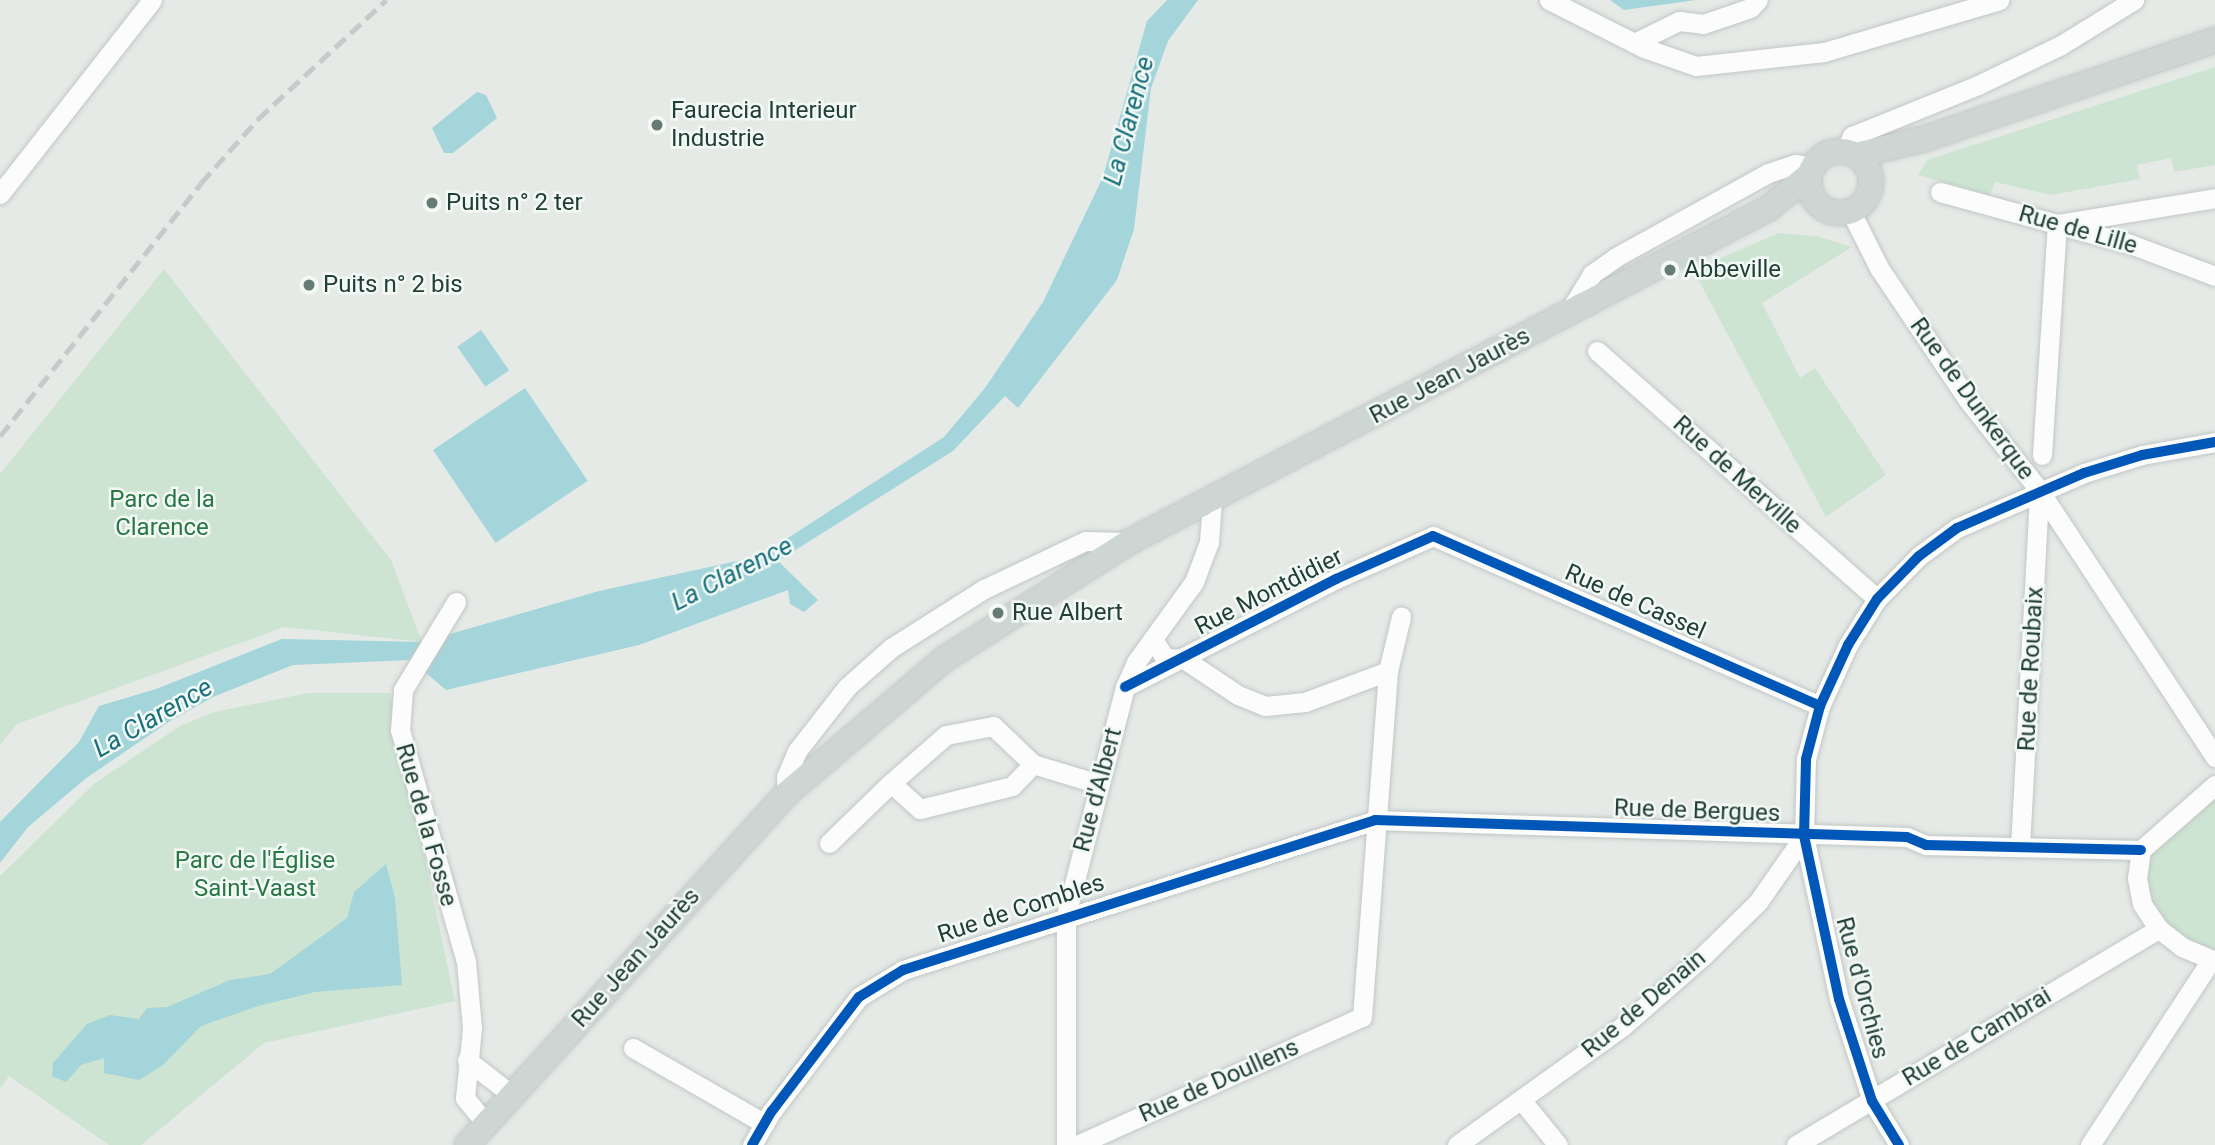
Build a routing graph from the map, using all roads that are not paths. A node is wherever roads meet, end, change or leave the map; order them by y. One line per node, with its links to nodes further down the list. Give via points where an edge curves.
1 (152, 0): 13 (street)
2 (1549, 0): 7 (street)
3 (1758, 0): 7 (street, via 1750,8 1703,24 1679,21)
4 (1999, 0): 7 (street, via 1824,52 1749,63 1696,66)
5 (2134, 0): 9 (street, via 2061,45 1852,136)
6 (2215, 40): 8 (main road)
7 (1634, 43)
8 (1924, 139): 9 (main road); 11 (main road, via 1890,163)
9 (1850, 153): 10 (main road, via 1823,156); 11 (main road, via 1866,164)
10 (1811, 171): 15 (main road, via 1810,192); 16 (main road, Rue Jean Jaurès); 20 (street, via 1795,164 1768,173 1616,257 1592,274)
11 (1872, 183): 17 (main road, via 1866,201)
12 (1940, 192): 18 (street, Rue de Lille)
13 (0, 194)
14 (2215, 198): 18 (street)
15 (1820, 206): 16 (main road, Rue Jean Jaurès); 17 (main road, via 1835,214)
16 (1769, 208): 20 (main road, Rue Jean Jaurès)
17 (1851, 212): 24 (street, Rue de Dunkerque, via 1879,268 1961,389)
18 (2057, 224): 19 (street, Rue de Lille); 23 (street)
19 (2215, 275)
20 (1569, 312): 25 (main road, Rue Jean Jaurès)
21 (1597, 351): 28 (street, Rue de Merville)
22 (2215, 442): 24 (street, Rue d'Orchies, via 2142,455)
23 (2042, 455)
24 (2039, 490): 28 (street, Rue d'Orchies, via 1957,528 1919,556); 36 (street, Rue de Dunkerque); 45 (street, Rue de Roubaix)
25 (1212, 501): 27 (main road, Rue Jean Jaurès); 31 (street, Rue d'Albert, via 1209,542 1194,582)
26 (1433, 536): 32 (street, Rue Montdidier, via 1336,579); 35 (street, Rue de Cassel)
27 (1129, 542): 41 (main road, Rue Jean Jaurès, via 943,660); 41 (street, Rue Jean Jaurès, via 1084,541 984,589 891,648 847,687 797,751 786,777)
28 (1877, 599): 35 (street, Rue d'Orchies)
29 (456, 602): 51 (street, Rue de la Fosse, via 403,690 400,730 466,961 472,1028)
30 (1401, 617): 33 (street)
31 (1153, 639): 32 (street, Rue Montdidier, via 1165,658); 34 (street, Rue d'Albert)
32 (1184, 659): 33 (street, via 1238,695 1265,706 1305,702); 34 (street, Rue Montdidier)
33 (1388, 671): 42 (street)
34 (1125, 687): 39 (street, Rue d'Albert)
35 (1820, 706): 43 (street, Rue d'Orchies, via 1806,759)
36 (2215, 757)
37 (1033, 764): 38 (street, via 1012,786 920,809); 38 (street, via 993,726 947,735); 39 (street)
38 (891, 783): 44 (street)
39 (1100, 784): 47 (street, Rue d'Albert)
40 (2215, 785): 46 (street)
41 (787, 793): 52 (main road, Rue Jean Jaurès)
42 (1376, 820): 43 (street, Rue de Bergues); 47 (street, Rue de Combles); 60 (street, Rue de Doullens, via 1362,1017)
43 (1804, 835): 45 (street, Rue de Bergues, via 1907,837 1926,845); 53 (street, Rue d'Orchies, via 1839,999); 54 (street, Rue de Denain, via 1758,902 1704,955 1623,1026)
44 (829, 843)
45 (2020, 847): 46 (street, Rue de Bergues)
46 (2141, 850): 48 (street, via 2137,878 2142,904)
47 (1066, 915): 56 (street, Rue de Combles, via 903,970 859,997); 59 (street, Rue d'Albert)
48 (2159, 929): 49 (street); 53 (street, Rue de Cambrai)
49 (2213, 961): 65 (street)
50 (633, 1048): 56 (street)
51 (467, 1060): 52 (street); 55 (street, Rue de la Fosse, via 465,1098)
52 (512, 1096): 55 (main road, Rue Jean Jaurès)
53 (1872, 1101): 63 (street, Rue de Cambrai); 64 (street, Rue d'Orchies)
54 (1523, 1102): 61 (street, Rue de Denain); 62 (street)
55 (485, 1124): 57 (main road, Rue Jean Jaurès)
56 (765, 1124): 58 (street, Rue de Combles)
57 (467, 1145)
58 (752, 1145)
59 (1066, 1145)
60 (1077, 1145)
61 (1457, 1145)
62 (1558, 1145)
63 (1796, 1145)
64 (1899, 1145)
65 (2090, 1145)

